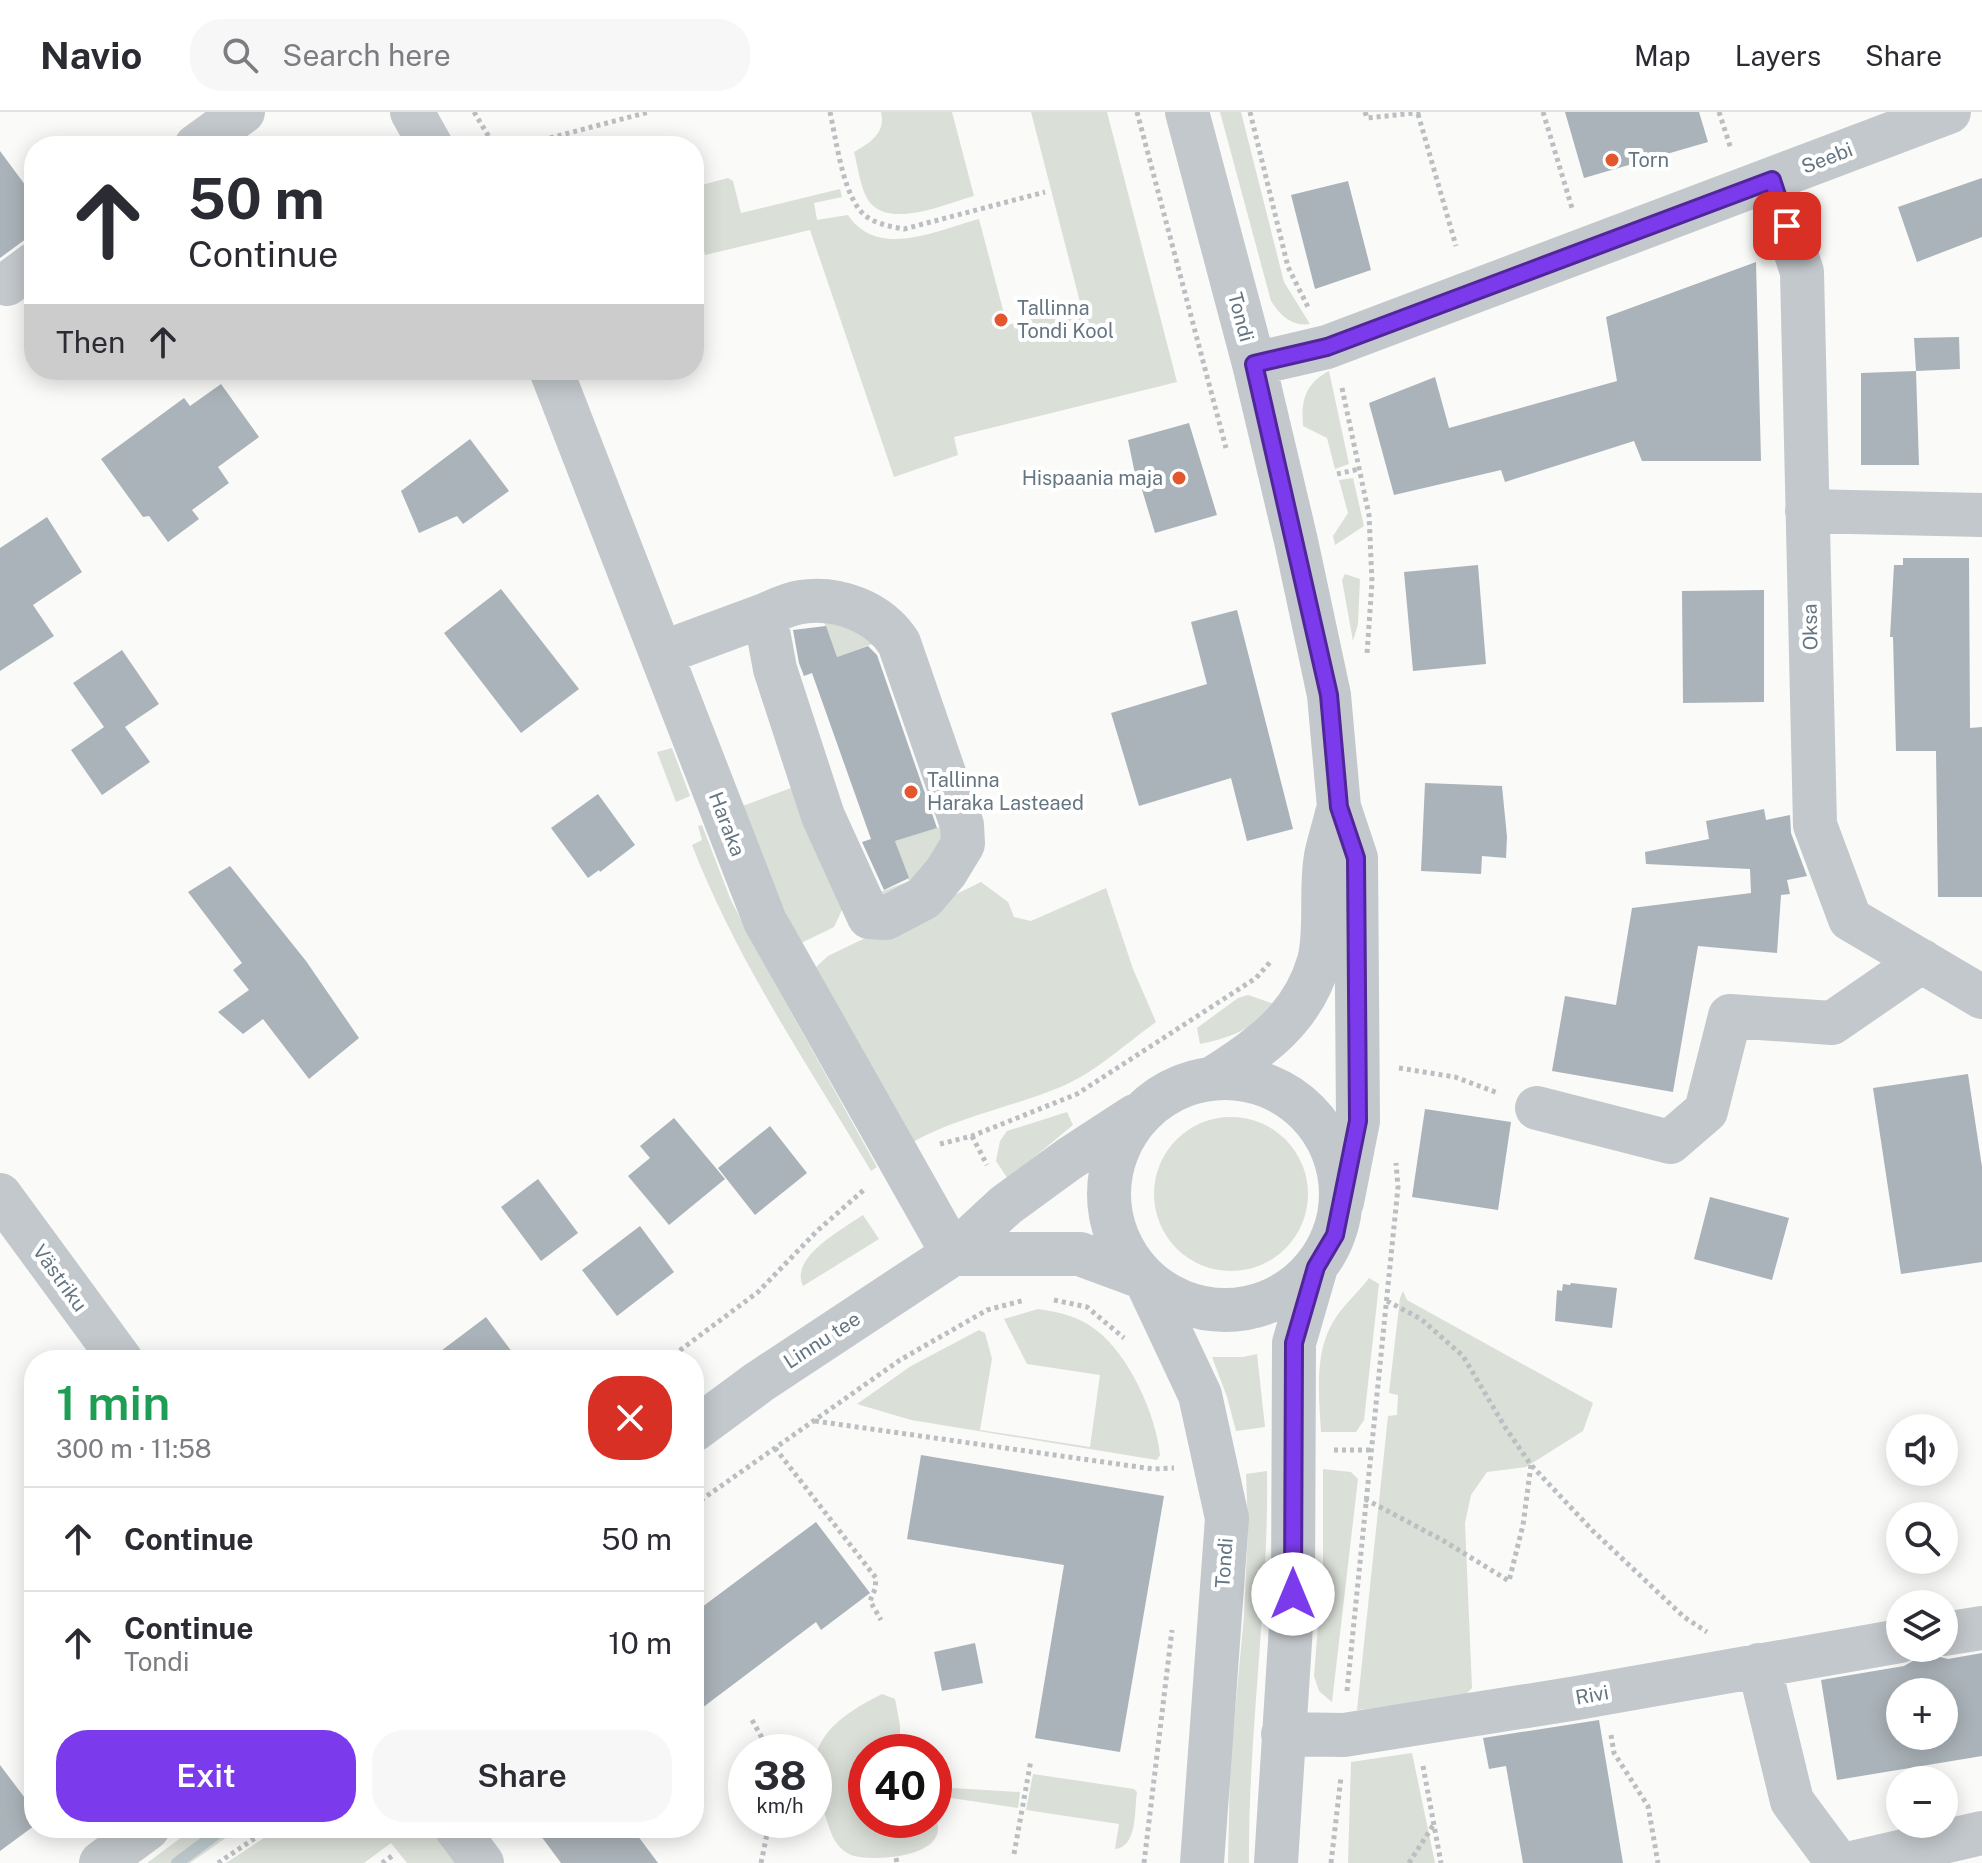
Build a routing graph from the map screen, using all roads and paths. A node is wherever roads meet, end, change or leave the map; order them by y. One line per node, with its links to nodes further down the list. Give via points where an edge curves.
1 (243, 112): 14 (street)
2 (412, 112): 15 (street)
3 (474, 112): 16 (path)
4 (649, 112): 17 (path)
5 (830, 112): 20 (path, via 849,187 860,210 882,225 904,229)
6 (1137, 112): 26 (path)
7 (1187, 112): 24 (street, Tondi)
8 (1250, 112): 23 (path, via 1288,267)
9 (1365, 112): 13 (path, via 1367,118)
10 (1543, 112): 22 (path)
11 (1719, 112): 18 (path)
12 (1949, 112): 19 (street, Seebi)
13 (1421, 113): 21 (path)
14 (210, 136)
15 (425, 136)
16 (488, 136)
17 (557, 136)
18 (1733, 155)
19 (1772, 180): 22 (street, Seebi); 29 (street, Oksa, via 1802,272)
20 (1045, 192)
21 (1456, 246)
22 (1585, 252): 23 (street, Seebi)
23 (1327, 347): 24 (street, Seebi); 27 (path, via 1339,372)
24 (1254, 364): 34 (street, Tondi, via 1329,695)
25 (555, 380): 33 (street, Haraka)
26 (1228, 458)
27 (1359, 469): 28 (path); 32 (path, via 1369,515 1372,582)
28 (1337, 474)
29 (1807, 511): 30 (street); 36 (street, Oksa, via 1815,825 1850,919)
30 (1982, 515)
31 (765, 615): 31 (street, via 775,669 823,816 869,917 886,918 924,898 963,844 962,825 899,643 890,628 850,606 801,602); 33 (street)
32 (1367, 649)
33 (662, 653): 47 (street, Haraka, via 765,921)
34 (1339, 807): 39 (street, Tondi, via 1326,856 1319,960 1300,1004 1284,1026); 46 (street, Tondi, via 1356,858 1358,1077 1358,1121)
35 (1274, 957): 42 (path, via 1256,978 1077,1094)
36 (1922, 961): 37 (street, Oksa); 40 (street, via 1832,1023 1730,1016 1706,1111 1670,1142)
37 (1982, 997)
38 (1387, 1066): 40 (path, via 1455,1077)
39 (1213, 1078): 41 (street, via 1179,1087); 46 (street, via 1274,1088 1297,1102 1321,1126 1341,1182)
40 (1537, 1108)
41 (1144, 1110): 47 (street, Linnu tee, via 1006,1205); 49 (street, via 1120,1145 1109,1204 1127,1257)
42 (972, 1136)
43 (1395, 1157): 52 (path, via 1398,1187)
44 (874, 1181): 55 (path, via 758,1292)
45 (0, 1195): 54 (street, Västriku)
46 (1342, 1202): 48 (street, via 1335,1235)
47 (953, 1254): 49 (street, via 1080,1254); 57 (street, Linnu tee)
48 (1316, 1267): 49 (street, via 1277,1298 1235,1310 1174,1299); 78 (street, via 1294,1343 1293,1594)
49 (1145, 1278): 95 (street, Tondi, via 1200,1395 1227,1518)
50 (1038, 1296): 56 (path, via 987,1310 900,1360)
51 (1050, 1299): 53 (path, via 1087,1307)
52 (1387, 1301): 59 (path); 62 (path, via 1421,1319 1463,1356)
53 (1129, 1342)
54 (114, 1350)
55 (680, 1350)
56 (814, 1421): 58 (path); 63 (path)
57 (704, 1423)
58 (775, 1448): 65 (path); 67 (path, via 876,1578 870,1601)
59 (1370, 1450): 60 (path); 66 (path)
60 (1322, 1451)
61 (1174, 1461): 63 (path)
62 (1531, 1465): 66 (path, via 1509,1581); 72 (path, via 1684,1617)
63 (1176, 1468): 64 (path)
64 (1178, 1482)
65 (704, 1498)
66 (1365, 1499): 74 (path)
67 (881, 1620)
68 (1982, 1628): 70 (street)
69 (1172, 1629): 94 (path)
70 (1958, 1632)
71 (1886, 1643): 72 (street, Rivi)
72 (1759, 1665): 73 (street, Rivi); 101 (street, via 1792,1801)
73 (1604, 1693): 76 (street, Rivi); 100 (path, via 1614,1753 1648,1806)
74 (1347, 1696)
75 (752, 1720): 77 (path)
76 (1414, 1723): 78 (street, Rivi, via 1344,1735); 81 (path)
77 (760, 1734)
78 (1283, 1734): 96 (street)
79 (1031, 1760): 87 (path)
80 (1341, 1769): 97 (path)
81 (1434, 1824): 98 (path); 99 (path)
82 (1982, 1833): 102 (street)
83 (135, 1838): 89 (street)
84 (255, 1838): 90 (path)
85 (463, 1838): 92 (street)
86 (766, 1838): 93 (path)
87 (1014, 1854)
88 (392, 1856): 91 (path)
89 (101, 1863)
90 (218, 1863)
91 (382, 1863)
92 (482, 1863)
93 (761, 1863)
94 (1144, 1863)
95 (1202, 1863)
96 (1276, 1863)
97 (1331, 1863)
98 (1409, 1863)
99 (1441, 1863)
100 (1658, 1863)
101 (1838, 1863)
102 (1852, 1863)

